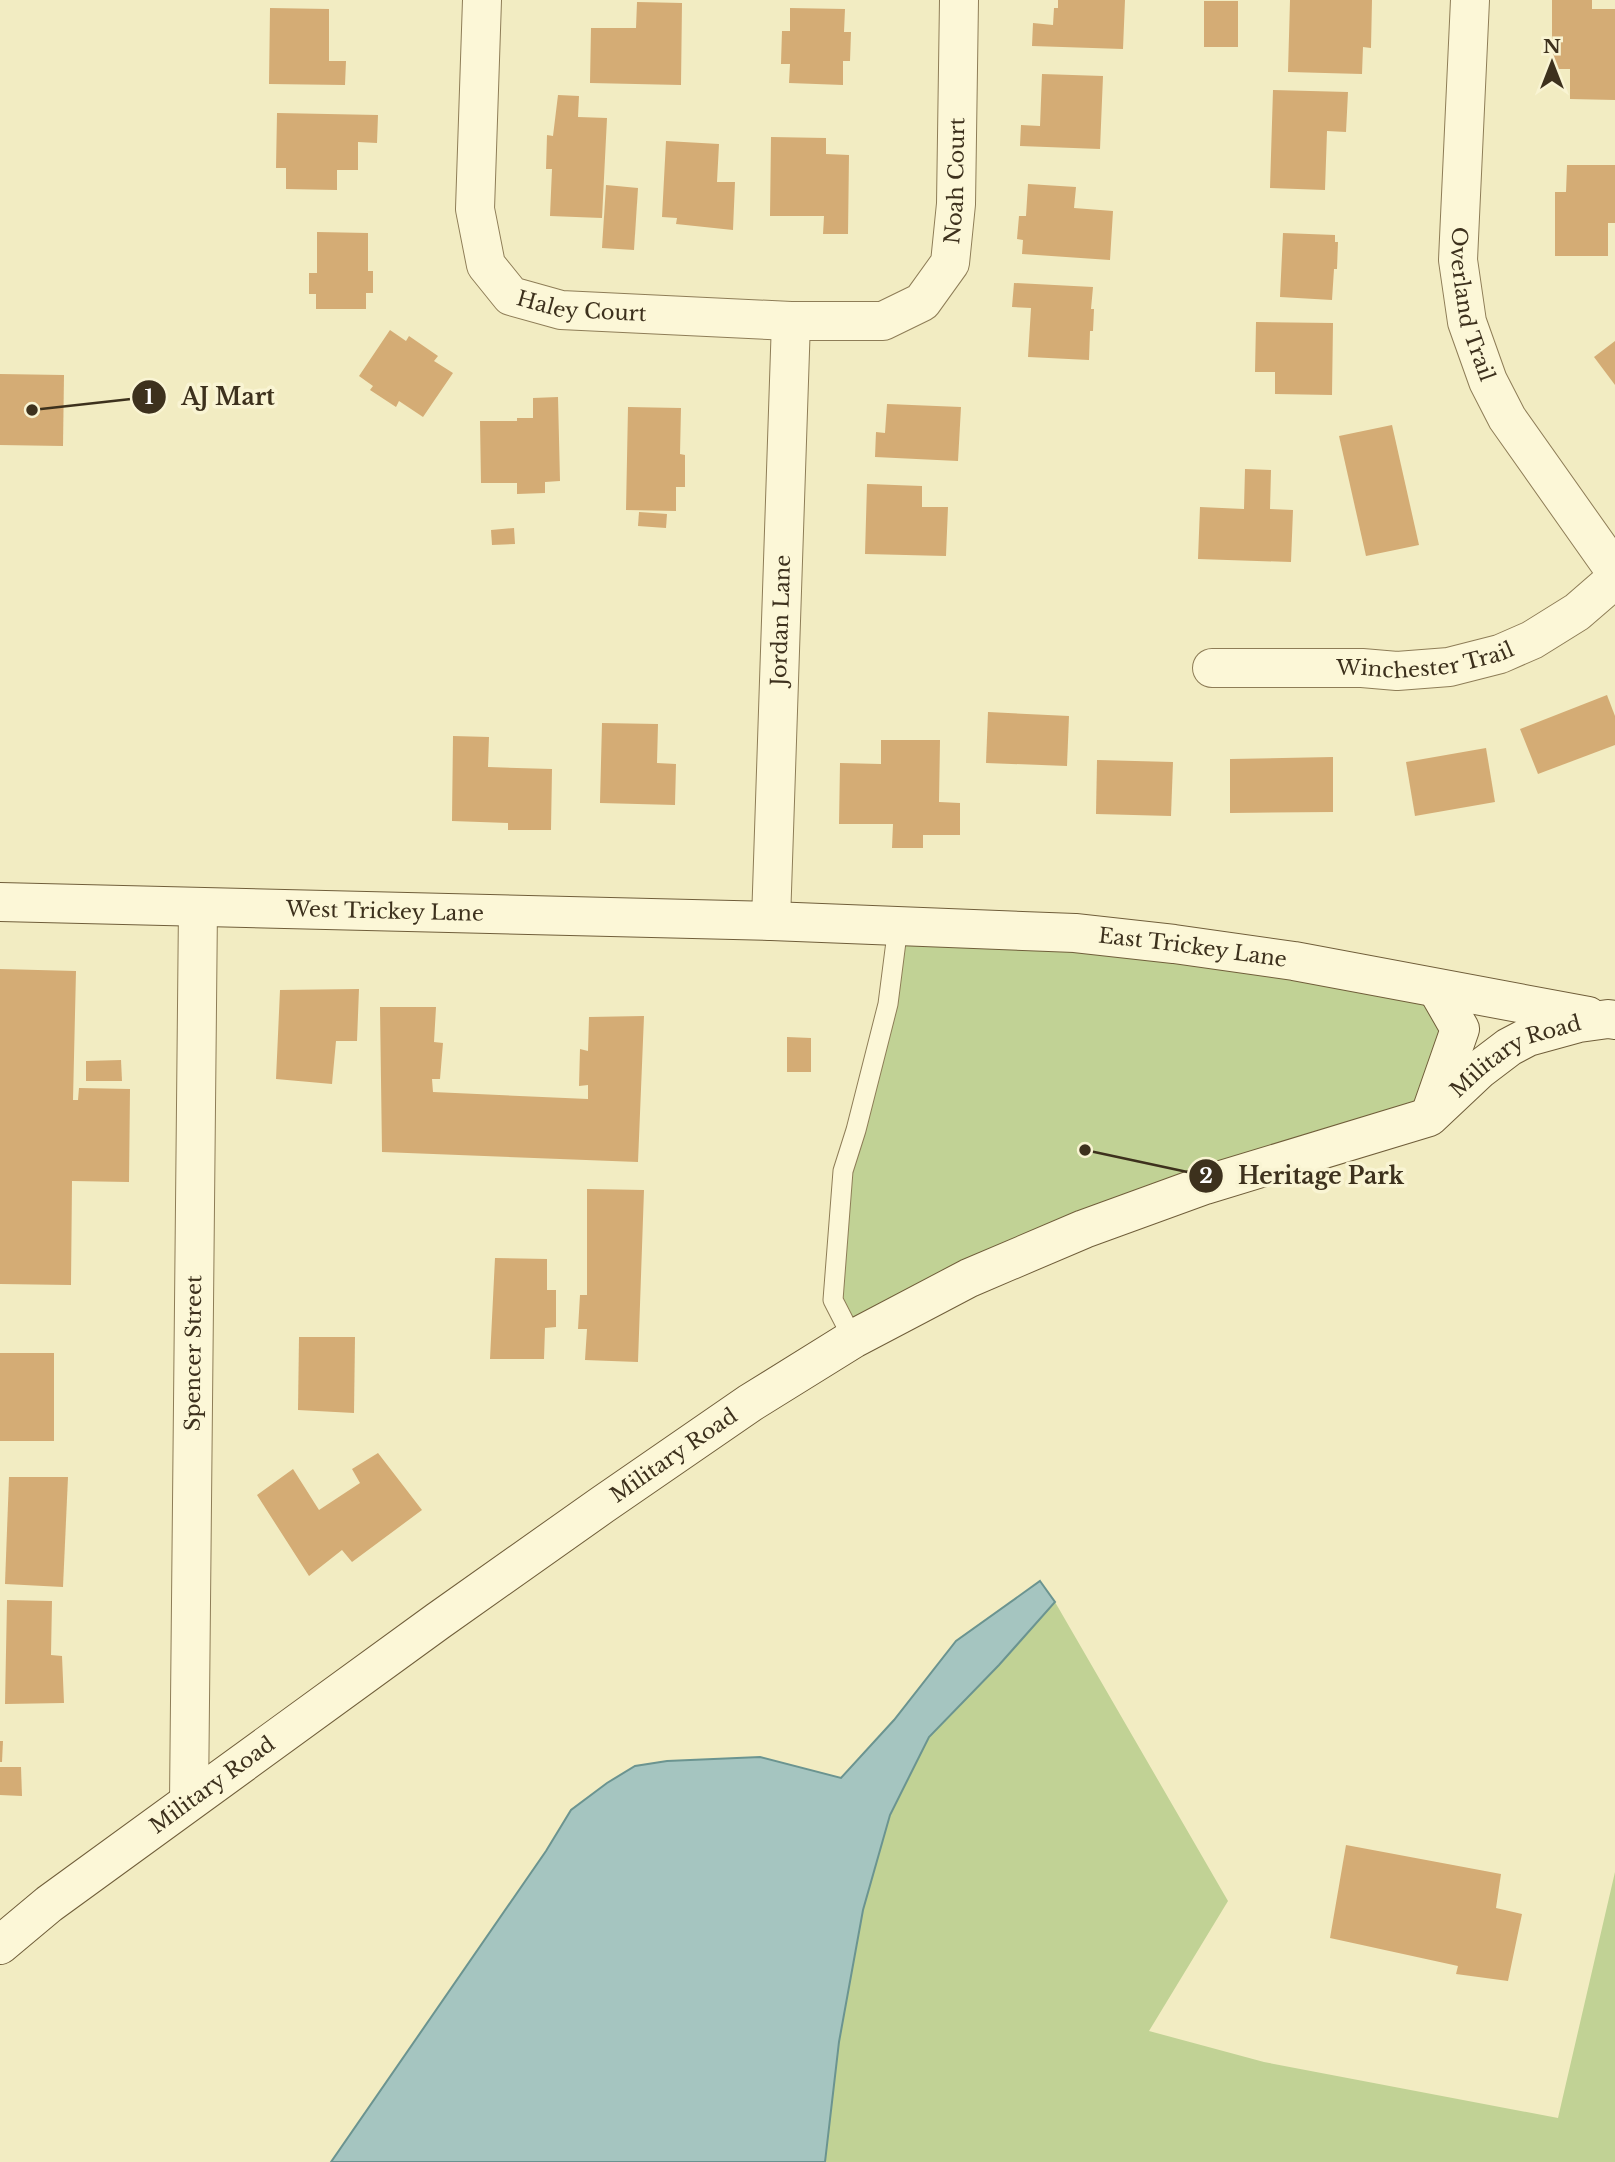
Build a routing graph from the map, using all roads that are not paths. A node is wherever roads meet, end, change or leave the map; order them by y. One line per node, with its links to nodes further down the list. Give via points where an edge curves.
1 (482, 0): 4 (street, Haley Court, via 475,209 486,265 511,296 561,310)
2 (959, 0): 4 (street, Noah Court, via 956,204 950,262 922,302 883,321)
3 (1471, 0): 5 (street, Overland Trail, via 1458,260 1467,322 1507,418)
4 (791, 321): 10 (street, Jordan Lane)
5 (1615, 571)
6 (1615, 579): 7 (street, Winchester Trail, via 1577,612 1532,640 1500,654 1448,667 1397,671)
7 (1212, 667)
8 (0, 902): 9 (street, West Trickey Lane)
9 (198, 907): 10 (street, West Trickey Lane); 16 (street, Spencer Street)
10 (771, 921): 11 (street, East Trickey Lane)
11 (898, 926): 12 (street, East Trickey Lane, via 1075,933 1174,944); 15 (lane, via 888,1004 843,1171 833,1300)
12 (1437, 989): 13 (street, East Trickey Lane); 14 (street, Military Road, via 1460,1030)
13 (1611, 1020): 14 (street, Military Road, via 1579,1023 1509,1047)
14 (1429, 1117): 15 (street, Military Road, via 1205,1185 1084,1229 969,1278)
15 (853, 1339): 16 (street, Military Road, via 602,1505)
16 (189, 1801): 17 (street, Military Road)
17 (0, 1945)

